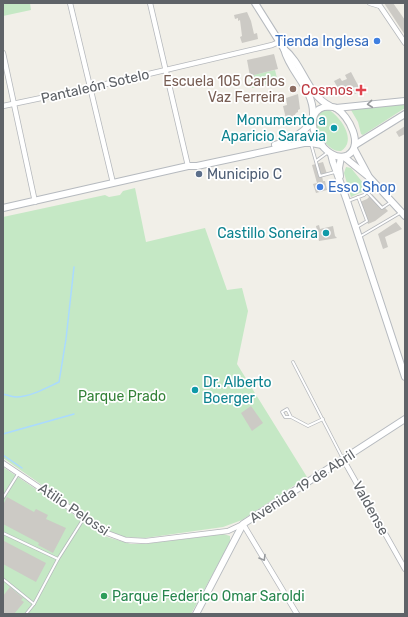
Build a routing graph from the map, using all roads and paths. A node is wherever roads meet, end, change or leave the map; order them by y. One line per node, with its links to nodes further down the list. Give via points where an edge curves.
1 (70, 3): 10 (street)
2 (150, 3): 9 (street)
3 (255, 3): 5 (street)
4 (370, 3): 6 (street, via 380,6)
5 (279, 42): 7 (street); 9 (street, Pantaleón Sotelo)
6 (405, 43)
7 (284, 49): 14 (street, via 290,54 310,87 324,102); 17 (street, via 311,99)
8 (3, 53): 12 (street)
9 (166, 69): 10 (street, Pantaleón Sotelo); 25 (street)
10 (89, 88): 12 (street, Pantaleón Sotelo); 28 (street)
11 (405, 101): 14 (street, one-way to 14)
12 (14, 104): 13 (street, Pantaleón Sotelo); 35 (street)
13 (3, 106)
14 (334, 108): 17 (street, via 320,108); 21 (street, via 344,115 348,122 354,135)
15 (405, 110): 18 (street)
16 (405, 114): 18 (street)
17 (313, 119): 20 (street, via 314,131); 25 (street, via 303,132 282,143)
18 (389, 124): 21 (street)
19 (311, 142): 20 (street); 24 (lane); 25 (street)
20 (322, 145): 22 (street)
21 (355, 147): 23 (street); 27 (street)
22 (330, 153): 23 (street); 24 (lane); 26 (street)
23 (342, 157): 27 (street); 30 (street, via 339,168)
24 (316, 161): 26 (lane, via 320,176)
25 (188, 166): 28 (street)
26 (336, 172): 30 (street)
27 (370, 178): 29 (street)
28 (113, 183): 35 (street)
29 (375, 184): 31 (lane); 34 (street)
30 (341, 185): 33 (street)
31 (367, 192): 32 (lane); 34 (lane, via 382,208)
32 (358, 197): 33 (lane); 38 (lane, via 367,220)
33 (347, 201): 38 (street)
34 (391, 201): 37 (street)
35 (35, 202): 36 (street)
36 (3, 208)
37 (403, 214): 39 (lane)
38 (356, 228): 39 (street)
39 (359, 237): 41 (street)
40 (293, 362): 45 (lane, Valdense)
41 (403, 365): 42 (street)
42 (405, 377)
43 (291, 417): 43 (lane, via 287,409 282,412 285,417); 45 (lane, via 308,426)
44 (405, 418): 46 (street, Avenida 19 de Abril)
45 (323, 419): 46 (lane, Valdense)
46 (343, 458): 51 (street, Avenida 19 de Abril); 54 (street, Valdense)
47 (3, 463): 48 (street, Atilio Pelossi)
48 (19, 473): 49 (lane); 50 (street, Atilio Pelossi)
49 (3, 498)
50 (84, 517): 51 (street, Atilio Pelossi, via 112,536 136,542 228,531); 53 (lane)
51 (243, 524): 58 (street, Avenida 19 de Abril); 59 (street, one-way to 59)
52 (3, 532): 53 (lane)
53 (58, 559): 56 (lane)
54 (405, 569)
55 (3, 579): 56 (lane)
56 (34, 604): 57 (lane)
57 (26, 614)
58 (196, 614)
59 (297, 614)

